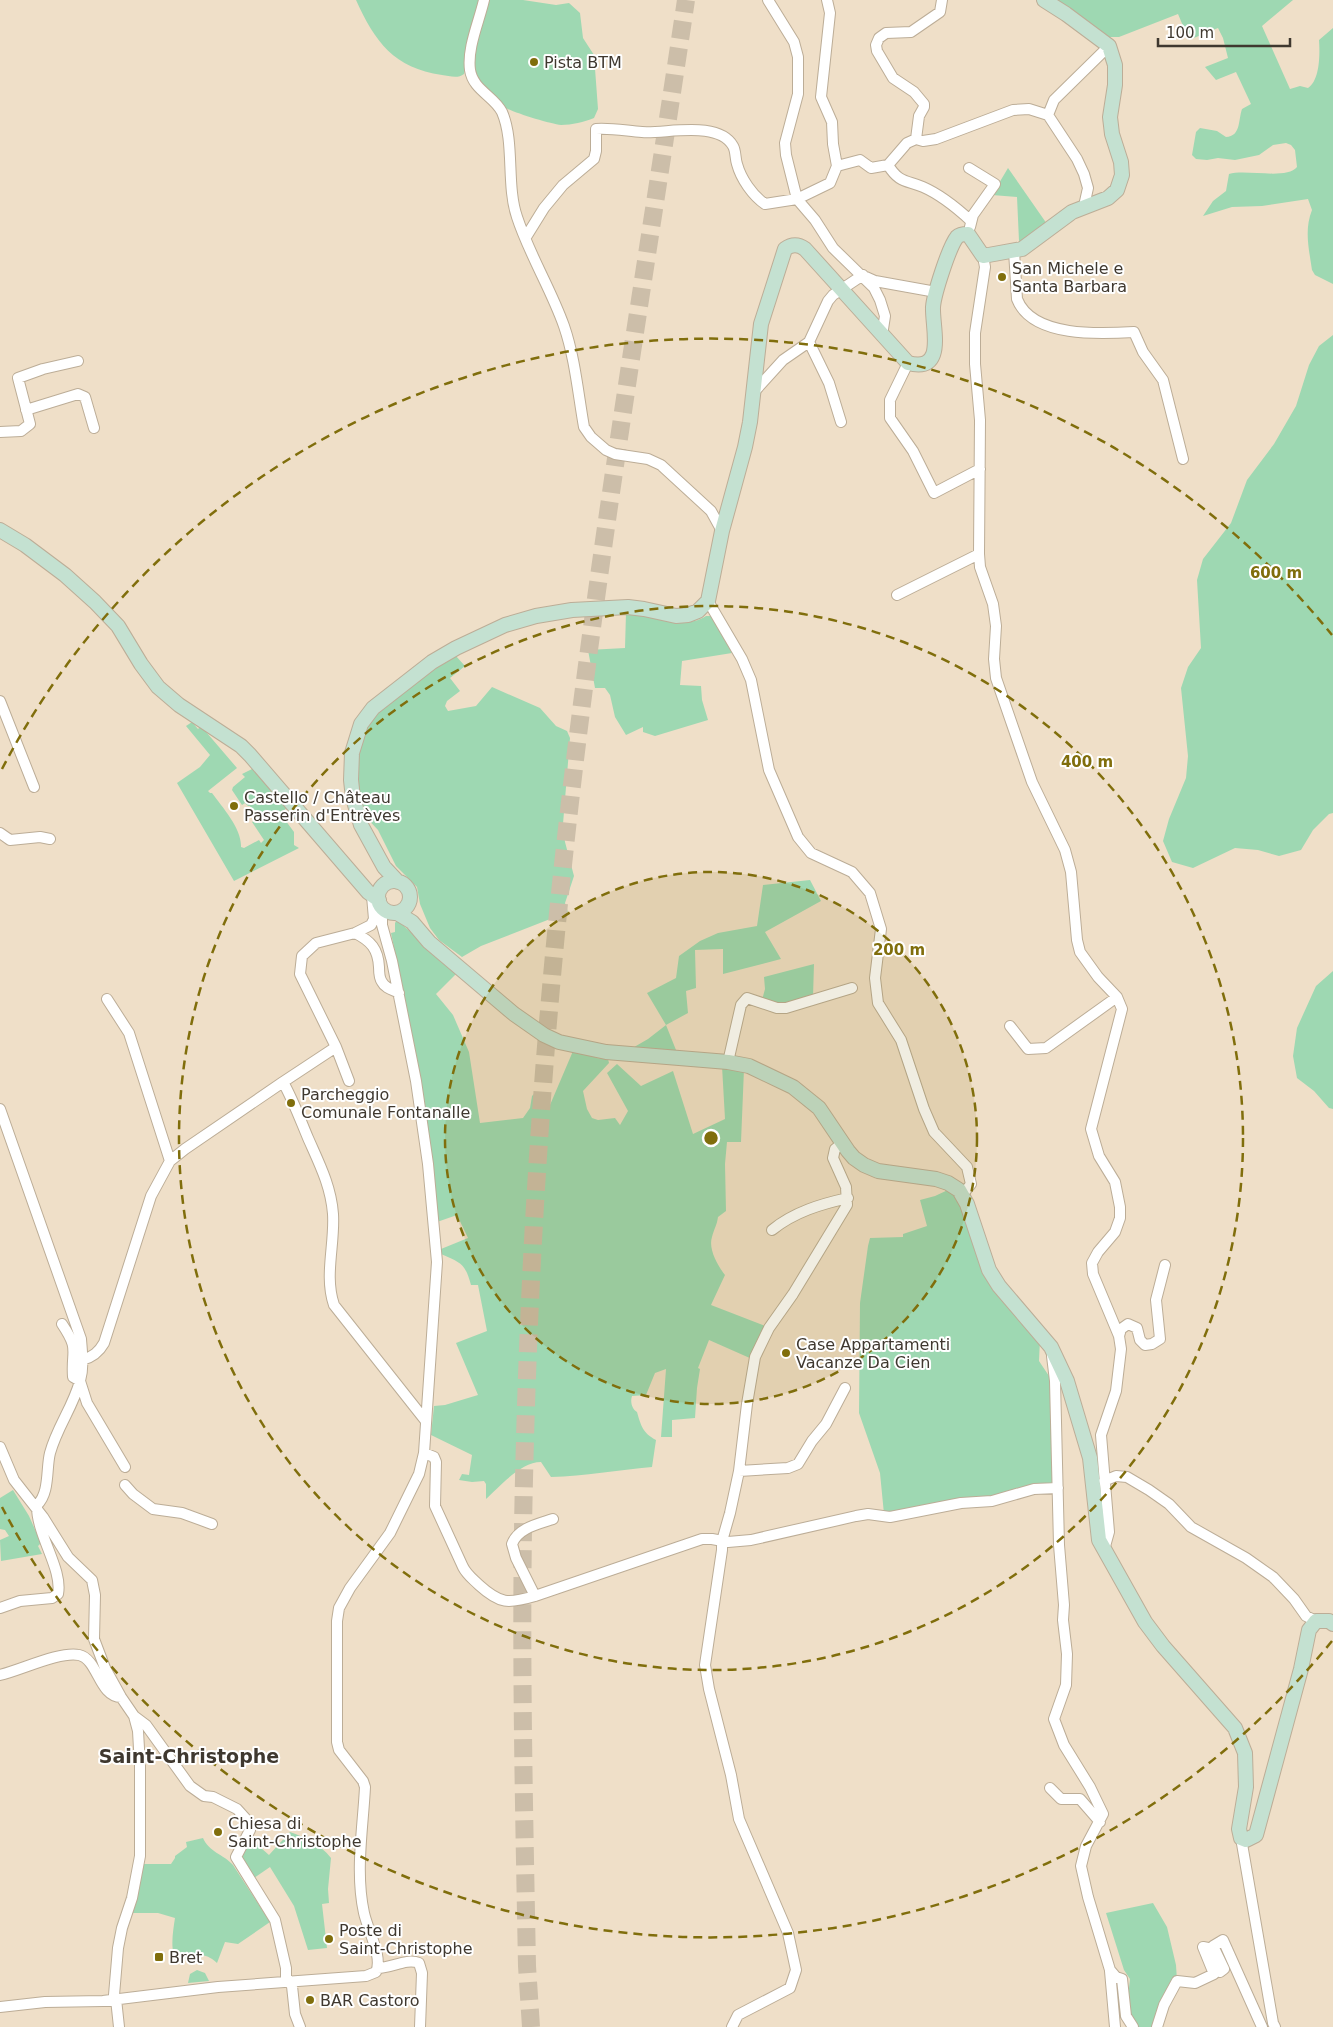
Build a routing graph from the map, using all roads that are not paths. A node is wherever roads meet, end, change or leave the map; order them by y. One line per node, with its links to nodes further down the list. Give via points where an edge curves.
1 (484, 0): 15 (street, via 472,46 470,71 473,82 501,111 515,208)
2 (768, 0): 12 (street, via 794,42 798,58 798,94 785,143)
3 (826, 0): 10 (street, via 830,13 821,97 832,122)
4 (942, 0): 8 (street, via 940,12 930,20 911,32 886,33 876,45 893,78 914,92 924,104)
5 (1044, 0): 6 (street)
6 (1109, 46): 7 (street, via 1054,100); 13 (street, via 1115,65 1110,117 1122,175 1117,190 1108,198)
7 (1048, 115): 8 (street, via 1029,109 1014,110 936,138); 13 (street, via 1084,174 1088,188)
8 (916, 139): 9 (street, via 907,143)
9 (888, 165): 10 (street, via 871,168 860,160); 14 (street, via 900,180 924,188 953,206)
10 (837, 166): 12 (street, via 830,184)
11 (969, 168): 14 (street, via 995,184 973,215)
12 (797, 198): 15 (street, via 765,204 758,199 739,172 735,147 718,135 695,130 644,133 596,129 594,159 563,185); 18 (street, via 833,248)
13 (1084, 206): 16 (street, via 1028,246)
14 (969, 228): 17 (street); 20 (street, via 958,236 950,250)
15 (526, 237): 33 (street, via 564,326 584,427 606,450 661,465 711,511)
16 (1014, 251): 17 (street); 30 (street, via 1017,299 1032,316 1062,331 1134,332 1143,352 1163,380)
17 (983, 256): 31 (street, via 985,267 975,333)
18 (862, 276): 19 (street); 20 (street); 21 (street, via 874,288 883,308 884,322)
19 (842, 289): 21 (street); 22 (street, via 828,301); 25 (street, via 802,246 793,245 785,249 761,324)
20 (936, 292): 24 (street, via 933,306 934,352 926,363)
21 (880, 331): 24 (street)
22 (809, 342): 25 (street, via 783,360); 27 (street, via 829,383)
23 (78, 361): 26 (street, via 43,368 18,378)
24 (908, 364): 31 (street, via 890,400 890,418 913,451 934,493)
25 (754, 392): 33 (street, via 746,447)
26 (26, 410): 28 (street, via 78,394 85,397); 29 (street, via 30,424 21,431)
27 (841, 422)
28 (94, 428)
29 (0, 432)
30 (1182, 459)
31 (980, 469): 34 (street)
32 (0, 530): 41 (street, via 52,565 95,602 118,626 158,687 245,750 360,880)
33 (722, 531): 36 (street)
34 (979, 554): 35 (street); 47 (street, via 980,567 993,604 996,678 1032,782 1065,850 1071,872 1080,952)
35 (897, 595)
36 (708, 601): 41 (street, via 698,611 682,616 628,607 572,610 505,625 432,662 373,708 362,724 352,753 351,780 361,825 384,867); 57 (street, via 751,680 769,770 798,837 811,854 852,872 870,893 880,930 876,978 878,1003 901,1040 934,1132 968,1168 971,1184)
37 (0, 701): 38 (street)
38 (34, 787)
39 (0, 833): 40 (street, via 10,840)
40 (50, 839)
41 (386, 898): 42 (street, via 405,908); 42 (street, via 407,888); 43 (street); 44 (street, via 371,925); 46 (street, via 381,918)
42 (409, 900): 43 (street)
43 (419, 928): 51 (street, via 429,942 514,1014 559,1042 620,1054)
44 (355, 933): 46 (street, via 368,940 375,949 381,981); 50 (street, via 316,943 302,956 300,974)
45 (852, 988): 51 (street, via 786,1008 747,998 741,1005)
46 (399, 992): 67 (street, via 428,1164 437,1262)
47 (1117, 997): 49 (street, via 1046,1048 1028,1049); 62 (street, via 1121,1014 1091,1129 1099,1156 1115,1182 1120,1206 1115,1232 1098,1252 1092,1263 1092,1274)
48 (107, 999): 56 (street, via 129,1033)
49 (1010, 1026)
50 (336, 1047): 52 (street); 53 (street)
51 (728, 1062): 55 (street, via 749,1066 793,1087 819,1108)
52 (349, 1081)
53 (283, 1082): 56 (street); 67 (street, via 329,1187 334,1229 330,1286 334,1305)
54 (0, 1110): 64 (street, via 81,1339)
55 (843, 1143): 57 (street, via 854,1158 878,1171 948,1182); 58 (street, via 835,1149 833,1158)
56 (170, 1162): 64 (street, via 151,1196 104,1343 99,1352)
57 (962, 1194): 63 (street, via 989,1270)
58 (848, 1198): 59 (street, via 795,1214); 71 (street, via 844,1212 762,1341 755,1358)
59 (772, 1230)
60 (1165, 1265): 62 (street, via 1156,1300 1160,1338 1144,1345 1137,1328 1128,1324 1121,1329)
61 (62, 1324): 65 (street, via 75,1348 73,1377)
62 (1119, 1336): 72 (street, via 1118,1377 1112,1406 1101,1434)
63 (1051, 1347): 74 (street); 79 (street, via 1067,1381 1090,1458 1099,1540)
64 (82, 1360): 65 (street)
65 (80, 1381): 70 (street, via 87,1402); 75 (street, via 72,1405 57,1432)
66 (845, 1388): 71 (street, via 826,1424 798,1464 788,1468)
67 (425, 1420): 69 (street)
68 (0, 1447): 75 (street, via 14,1480)
69 (424, 1452): 80 (street, via 434,1457 436,1462 435,1506 467,1574 498,1600 514,1602); 90 (street, via 419,1474 390,1533 343,1598 337,1622 337,1742 365,1787 361,1896 379,1957)
70 (125, 1467)
71 (739, 1472): 78 (street)
72 (1104, 1481): 79 (street, via 1109,1532); 82 (street, via 1116,1476 1127,1477 1149,1490 1169,1504 1191,1527 1246,1558 1273,1578 1306,1616)
73 (125, 1485): 77 (street, via 153,1509 182,1513)
74 (1058, 1488): 78 (street, via 1034,1489 992,1501 961,1503 897,1516 868,1514 751,1540); 88 (street, via 1067,1654 1066,1685 1054,1719 1064,1744 1103,1814)
75 (37, 1512): 81 (street, via 58,1583 58,1594); 85 (street, via 68,1557 92,1580 96,1595 94,1639)
76 (553, 1519): 80 (street, via 517,1534 512,1544)
77 (212, 1524)
78 (722, 1541): 80 (street, via 702,1539); 98 (street, via 706,1673 732,1775 739,1820 788,1933 796,1970 790,1988 738,2015)
79 (1104, 1550): 89 (street, via 1145,1622 1236,1728 1244,1753 1246,1787)
80 (535, 1596)
81 (0, 1608)
82 (1316, 1621): 83 (street); 89 (street, via 1309,1630 1256,1835 1246,1840)
83 (1333, 1624)
84 (0, 1675): 85 (street, via 55,1658 79,1655 92,1666 110,1694)
85 (121, 1697): 86 (street)
86 (134, 1716): 92 (street, via 146,1726 190,1786 204,1796 237,1809 246,1819 250,1830 236,1856 274,1920); 93 (street, via 140,1766 140,1856 118,1948)
87 (1050, 1788): 88 (street, via 1061,1799 1080,1799)
88 (1100, 1822): 91 (street, via 1086,1846 1081,1866)
89 (1240, 1838): 103 (street)
90 (378, 1968): 92 (street, via 366,1976); 97 (street, via 412,1961 419,1963 422,1973)
91 (1110, 1970): 99 (street); 100 (street, via 1122,1979 1126,2016)
92 (289, 1982): 93 (street); 96 (street)
93 (116, 1999): 94 (street); 95 (street)
94 (0, 2007)
95 (119, 2027)
96 (300, 2027)
97 (420, 2027)
98 (732, 2027)
99 (1115, 2027)
100 (1133, 2027)
101 (1156, 2027): 102 (street, via 1177,1981 1195,1983 1214,1974 1203,1947 1208,1948 1220,1972 1224,1969 1213,1946 1224,1940)
102 (1262, 2027)
103 (1276, 2027)

